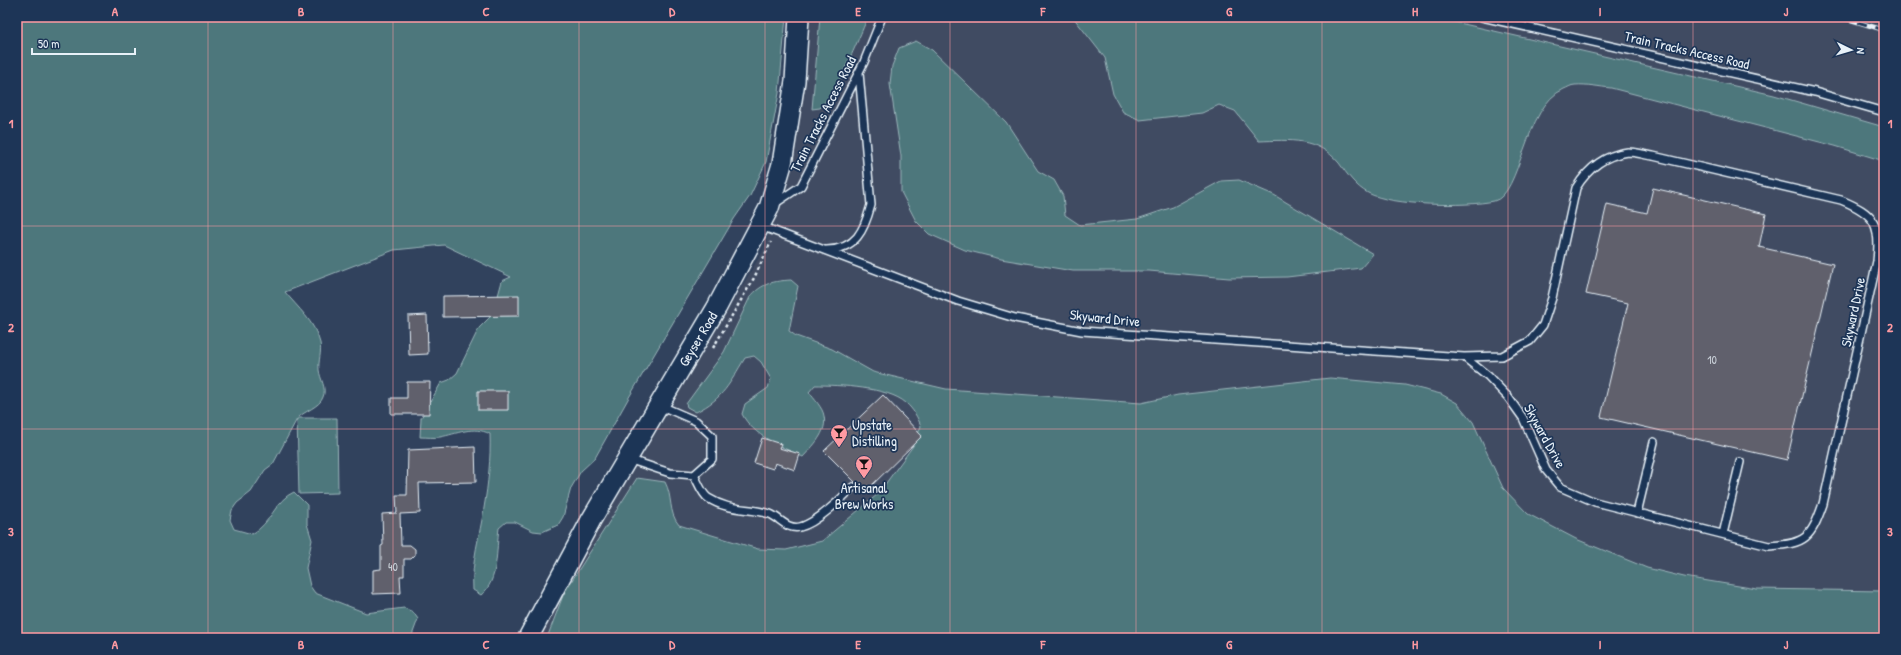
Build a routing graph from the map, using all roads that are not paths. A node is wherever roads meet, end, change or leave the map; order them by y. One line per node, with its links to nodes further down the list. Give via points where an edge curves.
1 (799, 17): 6 (street, Geyser Road, via 795,81 782,164)
2 (882, 17): 4 (lane, Train Tracks Access Road)
3 (1482, 17): 5 (lane, Train Tracks Access Road, via 1815,92)
4 (859, 73): 6 (lane, Train Tracks Access Road, via 801,186); 8 (lane, via 870,205 866,223 854,241 840,250)
5 (1884, 112)
6 (768, 208): 7 (street, Geyser Road)
7 (760, 225): 8 (lane, Skyward Drive); 10 (street, Geyser Road, via 717,307)
8 (824, 250): 9 (lane, Skyward Drive, via 958,302 1015,318 1082,331)
9 (1464, 357): 16 (lane, Skyward Drive, via 1488,376 1512,402 1523,418 1546,470 1560,487 1595,502); 17 (lane, Skyward Drive, via 1502,356 1530,341 1543,325 1552,298 1576,188 1585,173 1601,161 1615,155 1629,152 1653,156 1841,200 1862,208 1873,220 1878,231 1877,261 1823,504 1814,529 1802,540 1786,545 1769,546)
10 (659, 405): 12 (street, Geyser Road); 14 (lane, via 696,421 712,436 712,459)
11 (1654, 442): 16 (lane)
12 (627, 459): 14 (lane, via 670,473); 18 (street, Geyser Road)
13 (1740, 462): 17 (lane)
14 (694, 475): 15 (lane, via 707,497 725,508 764,512 773,515 789,527 800,527 828,511)
15 (853, 487)
16 (1637, 513): 17 (lane, Skyward Drive)
17 (1723, 534)
18 (528, 638)

